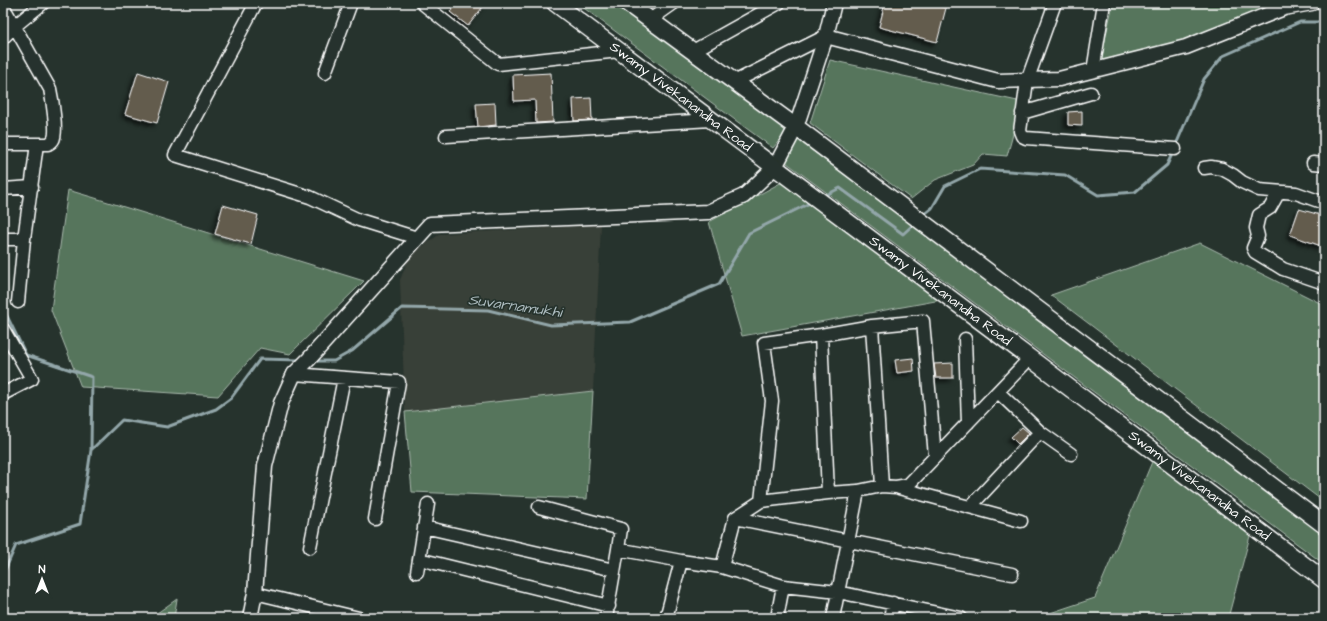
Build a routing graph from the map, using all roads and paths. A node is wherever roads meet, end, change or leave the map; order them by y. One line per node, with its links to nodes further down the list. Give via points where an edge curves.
1 (43, 3): 16 (street)
2 (256, 3): 39 (street, via 175,156 310,197 359,220)
3 (351, 3): 22 (street)
4 (422, 3): 19 (street, via 498,64)
5 (555, 3): 19 (main road, Swamy Vivekanandha Road)
6 (627, 3): 15 (main road)
7 (674, 3): 15 (street)
8 (780, 3): 20 (street)
9 (834, 3): 17 (street)
10 (1055, 3): 23 (street)
11 (1104, 3): 21 (street)
12 (1312, 3): 13 (street)
13 (1296, 4): 21 (street, via 1186,47)
14 (3, 6): 16 (street)
15 (650, 20): 20 (main road)
16 (15, 26): 18 (street); 31 (street, via 50,89 53,102 54,140 48,144)
17 (826, 36): 23 (street, via 998,80); 24 (street); 28 (street)
18 (3, 38)
19 (619, 51): 27 (main road, Swamy Vivekanandha Road)
20 (693, 51): 24 (main road)
21 (1093, 71): 23 (street, via 1059,79)
22 (326, 73)
23 (1027, 81): 26 (street)
24 (734, 82): 28 (main road)
25 (1091, 93): 26 (street)
26 (1022, 113): 32 (street, via 1020,131 1026,138)
27 (711, 120): 29 (street); 33 (main road, Swamy Vivekanandha Road)
28 (796, 127): 33 (street); 68 (main road)
29 (446, 136)
30 (3, 144): 31 (street)
31 (37, 144): 35 (street)
32 (1176, 149)
33 (774, 167): 39 (street, via 744,196 708,212 430,224); 48 (main road, Swamy Vivekanandha Road)
34 (1204, 168): 37 (street, via 1222,169 1259,190)
35 (32, 187): 36 (street); 41 (street)
36 (3, 189)
37 (1279, 192): 38 (street, via 1296,194); 42 (street, via 1270,208 1259,215 1255,252 1283,269)
38 (1324, 203)
39 (417, 238): 49 (street)
40 (3, 239): 41 (street)
41 (24, 239): 43 (street)
42 (1324, 283)
43 (18, 302)
44 (872, 326): 46 (street); 56 (street, via 923,322); 57 (street)
45 (3, 329): 52 (street, via 32,378)
46 (821, 335): 60 (street); 61 (street, via 764,343 772,401)
47 (965, 339): 53 (street)
48 (1030, 358): 51 (street); 79 (main road, Swamy Vivekanandha Road)
49 (294, 374): 50 (street); 82 (street, via 281,403 265,466)
50 (344, 378): 66 (street, via 399,382); 71 (street)
51 (998, 392): 53 (street); 54 (street)
52 (3, 394)
53 (968, 423): 56 (street)
54 (1040, 432): 55 (street); 64 (street)
55 (1071, 454)
56 (935, 456): 58 (street, via 908,485)
57 (882, 486): 58 (street); 59 (street)
58 (896, 487): 64 (street)
59 (858, 491): 60 (street); 70 (street)
60 (828, 493): 61 (street)
61 (762, 502): 65 (street)
62 (428, 504): 69 (street)
63 (539, 507): 72 (street, via 621,529)
64 (970, 507): 67 (street)
65 (735, 518): 70 (street); 75 (street)
66 (375, 519)
67 (1021, 521)
68 (1324, 525)
69 (424, 526): 76 (street); 77 (street)
70 (849, 541): 78 (street); 81 (street)
71 (310, 547)
72 (618, 549): 74 (street); 76 (street)
73 (427, 561): 84 (street)
74 (681, 561): 75 (street); 89 (street)
75 (722, 567): 80 (street)
76 (614, 570): 84 (street)
77 (416, 572)
78 (1012, 574)
79 (1324, 580)
80 (783, 586): 81 (street); 90 (street)
81 (838, 592): 83 (street); 91 (street)
82 (254, 593): 86 (street); 87 (street)
83 (892, 603): 85 (street); 92 (street)
84 (609, 606): 88 (street)
85 (944, 616): 93 (street)
86 (250, 618)
87 (359, 618)
88 (606, 618)
89 (666, 618)
90 (777, 618)
91 (834, 618)
92 (890, 618)
93 (961, 618)

